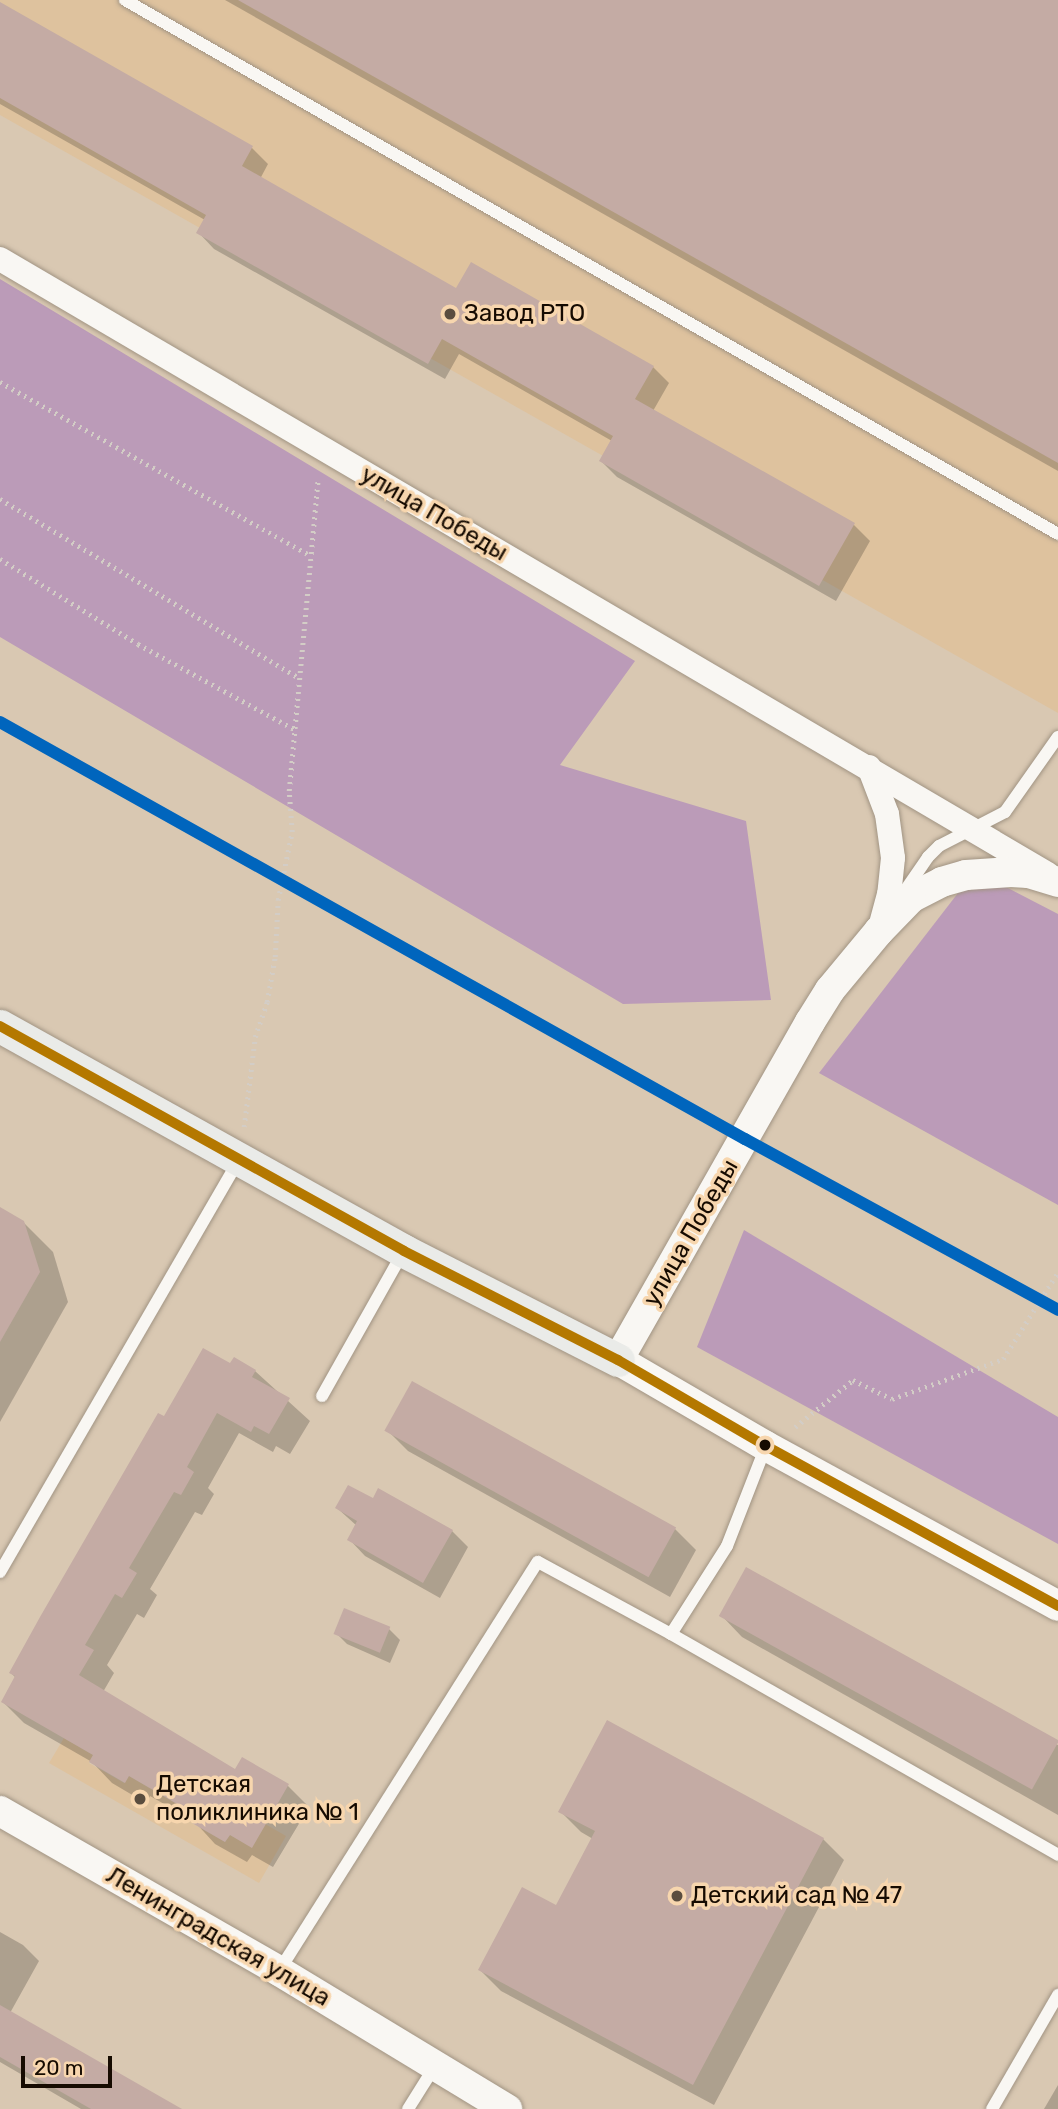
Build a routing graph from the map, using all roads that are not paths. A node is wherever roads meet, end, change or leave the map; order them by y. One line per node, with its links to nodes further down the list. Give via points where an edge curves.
1 (125, 0): 3 (lane)
2 (0, 259): 5 (street, улица Победы)
3 (1058, 534)
4 (1058, 737): 6 (lane, via 1005,812)
5 (869, 767): 6 (street, улица Победы); 8 (street, улица Победы, via 887,814 892,858)
6 (975, 830): 7 (street, улица Победы); 8 (lane, via 953,838 928,856)
7 (1058, 881): 8 (street, улица Победы, via 1011,872 942,881 912,898)
8 (879, 930): 12 (street, улица Победы, via 810,1022)
9 (0, 1026): 10 (main road)
10 (232, 1155): 11 (main road); 15 (lane)
11 (404, 1251): 12 (main road); 13 (lane)
12 (618, 1360): 14 (street)
13 (322, 1396)
14 (766, 1446): 16 (street); 17 (lane, via 727,1546)
15 (0, 1572)
16 (1058, 1606)
17 (671, 1634): 19 (lane); 20 (lane, via 538,1562)
18 (0, 1811): 20 (street, Ленинградская улица)
19 (1058, 1855)
20 (279, 1971): 22 (street, Ленинградская улица)
21 (1058, 1995): 25 (lane)
22 (435, 2066): 23 (lane); 24 (street, Ленинградская улица)
23 (408, 2109)
24 (507, 2109)
25 (992, 2109)

